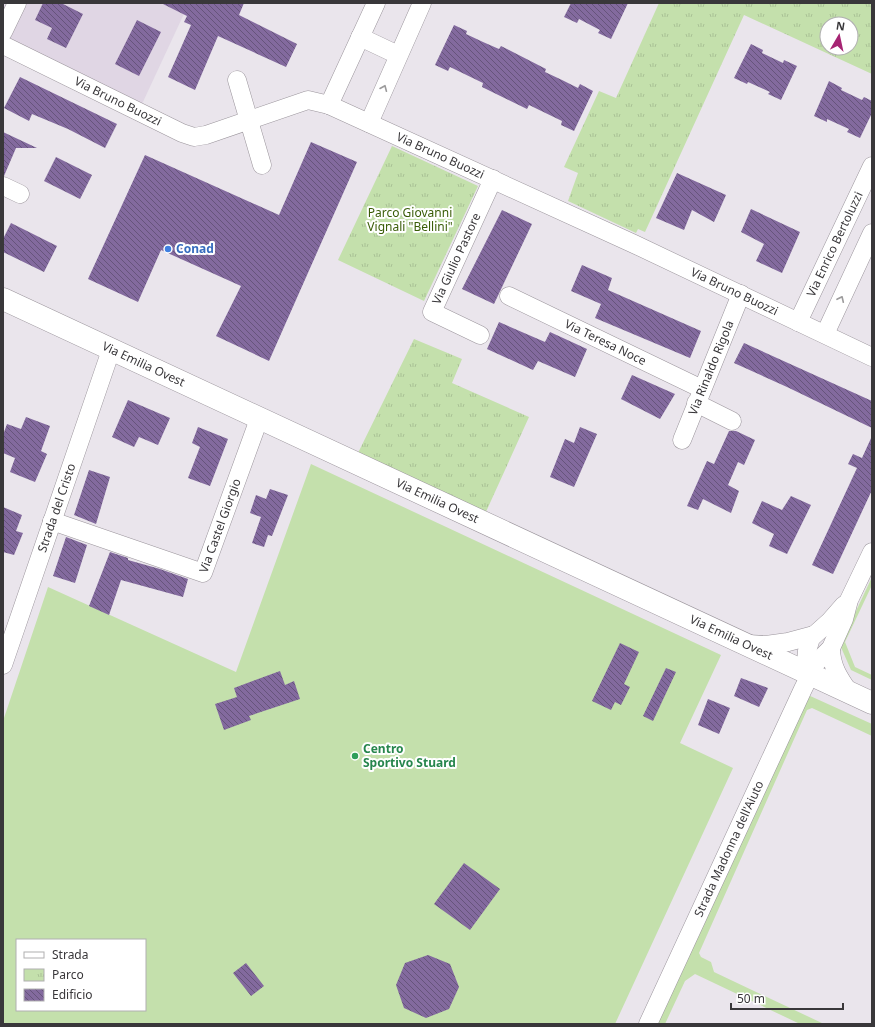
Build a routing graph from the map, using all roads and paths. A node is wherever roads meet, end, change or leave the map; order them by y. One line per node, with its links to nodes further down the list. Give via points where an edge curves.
1 (17, 3): 5 (street)
2 (376, 3): 4 (street)
3 (422, 3): 6 (street)
4 (360, 37): 6 (street); 8 (street)
5 (4, 45): 9 (street, Via Bruno Buozzi, via 188,136 200,137)
6 (398, 55): 10 (street, one-way to 6)
7 (237, 80): 9 (street)
8 (329, 105): 9 (street, Via Bruno Buozzi, via 308,100); 10 (street, Via Bruno Buozzi)
9 (250, 120): 11 (street)
10 (369, 124): 13 (street, Via Bruno Buozzi)
11 (262, 165)
12 (872, 166): 20 (street, Via Enrico Bertoluzzi)
13 (493, 179): 17 (street, Via Bruno Buozzi); 22 (street, Via Giulio Pastore, via 432,312)
14 (3, 186): 15 (street)
15 (20, 194)
16 (872, 233): 21 (street, one-way to 16)
17 (741, 294): 20 (street, Via Bruno Buozzi); 25 (street, Via Rinaldo Rigola)
18 (509, 296): 25 (street, Via Teresa Noce)
19 (3, 299): 23 (street, Via Emilia Ovest)
20 (798, 322): 21 (street, Via Bruno Buozzi)
21 (825, 334): 24 (street, Via Bruno Buozzi)
22 (480, 335)
23 (110, 350): 26 (street, Via Emilia Ovest); 29 (street, Strada del Cristo)
24 (872, 357)
25 (699, 396): 27 (street, Via Teresa Noce); 28 (street, Via Rinaldo Rigola)
26 (259, 419): 29 (street, Via Castel Giorgio, via 203,573); 33 (street, Via Emilia Ovest)
27 (732, 421)
28 (682, 440)
29 (52, 521): 35 (street, Strada del Cristo)
30 (872, 552): 31 (street)
31 (851, 597): 32 (street); 34 (street)
32 (814, 635): 33 (street, via 781,643 751,645); 36 (street, via 808,646)
33 (741, 642): 36 (street, Via Emilia Ovest)
34 (831, 648): 36 (street); 37 (street, via 835,672)
35 (3, 665)
36 (808, 673): 37 (street, Via Emilia Ovest); 39 (street, Strada Madonna dell'Aiuto)
37 (849, 692): 38 (street, Via Emilia Ovest)
38 (872, 703)
39 (648, 1024)

